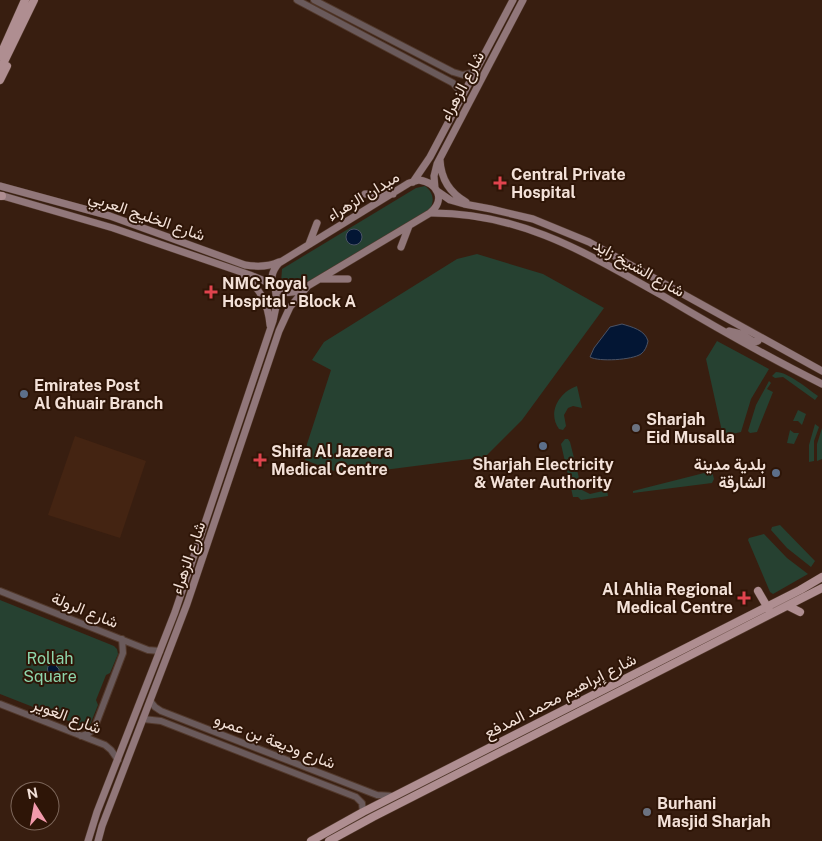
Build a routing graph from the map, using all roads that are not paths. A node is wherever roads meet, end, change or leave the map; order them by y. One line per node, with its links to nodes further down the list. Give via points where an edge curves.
1 (25, 0): 7 (main road)
2 (34, 0): 7 (main road)
3 (297, 0): 14 (street)
4 (314, 0): 12 (street)
5 (513, 0): 11 (main road, شارع الزهراء)
6 (523, 0): 16 (main road, شارع الزهراء)
7 (15, 32): 8 (main road); 9 (main road); 10 (main road); 13 (main road, via 15,48)
8 (0, 42)
9 (0, 56)
10 (0, 70)
11 (475, 72): 12 (street); 15 (main road, شارع الزهراء)
12 (459, 75): 14 (street, via 457,82)
13 (0, 80)
14 (453, 83): 15 (street)
15 (460, 98): 17 (main road, شارع الزهراء, via 430,157)
16 (440, 158): 19 (main road, شارع الزهراء, via 434,176); 23 (main road, via 440,168 447,185 460,198)
17 (413, 182): 19 (main road, ميدان الزهراء, via 425,181); 21 (main road, ميدان الزهراء)
18 (0, 186): 25 (main road, شارع الخليج العربي)
19 (436, 190): 23 (main road, شارع الشيخ زايد, via 454,202); 24 (main road, via 438,206)
20 (365, 194): 21 (main road)
21 (394, 194): 31 (main road, ميدان الزهراء)
22 (1, 196): 26 (main road, شارع الخليج العربي)
23 (478, 206): 27 (main road, شارع الشيخ زايد)
24 (430, 213): 29 (main road, شارع الشيخ زايد, via 467,215); 30 (main road)
25 (110, 216): 26 (main road, via 87,215); 33 (main road, شارع الخليج العربي, via 255,267)
26 (84, 219): 34 (main road, شارع الخليج العربي)
27 (532, 219): 29 (main road, via 512,217); 41 (main road, شارع الشيخ زايد, via 589,242)
28 (317, 223): 31 (main road)
29 (508, 223): 40 (main road, شارع الشيخ زايد, via 577,249)
30 (409, 226): 32 (main road); 36 (main road)
31 (309, 244): 33 (main road, ميدان الزهراء)
32 (401, 247)
33 (284, 260): 37 (main road, ميدان الزهراء, via 272,273)
34 (238, 271): 37 (main road, شارع الخليج العربي); 39 (main road, via 264,297)
35 (348, 278): 36 (main road)
36 (321, 279): 38 (main road)
37 (274, 286): 38 (main road, via 288,294); 39 (main road, شارع الزهراء, via 277,302)
38 (307, 287): 55 (main road, شارع الزهراء, via 290,307 279,331 190,596)
39 (271, 328): 53 (main road, شارع الزهراء)
40 (724, 331): 41 (main road, via 737,333 754,342); 43 (main road, شارع الشيخ زايد)
41 (758, 337): 42 (main road, شارع الشيخ زايد)
42 (822, 371)
43 (822, 384)
44 (822, 577): 48 (main road, شارع إبراهيم محمد المدفع)
45 (822, 588): 49 (main road, شارع إبراهيم محمد المدفع)
46 (0, 591): 52 (street, شارع الرولة)
47 (758, 591): 48 (main road)
48 (767, 606): 51 (main road, via 768,611); 64 (main road, شارع إبراهيم محمد المدفع)
49 (788, 606): 50 (main road); 51 (main road, شارع إبراهيم محمد المدفع)
50 (800, 612)
51 (736, 631): 69 (main road, شارع إبراهيم محمد المدفع)
52 (122, 639): 53 (street, شارع الرولة, via 148,650); 60 (street, via 123,653 94,729)
53 (160, 651): 54 (main road, شارع الزهراء)
54 (143, 695): 57 (main road, via 138,719); 61 (main road, شارع الزهراء)
55 (150, 701): 57 (main road, شارع الزهراء); 59 (street, شارع وديعة بن عمرو, via 161,711)
56 (0, 704): 60 (street, شارع الغوير, via 11,705)
57 (142, 721): 58 (street, شارع وديعة بن عمرو, via 158,720); 68 (main road, شارع الزهراء)
58 (173, 725): 59 (street, via 178,722); 63 (street, شارع وديعة بن عمرو)
59 (205, 729): 62 (street, شارع وديعة بن عمرو)
60 (80, 736): 61 (street, شارع الغوير, via 108,748)
61 (118, 760): 67 (main road, شارع الزهراء)
62 (341, 781): 63 (street, via 338,786); 64 (street, شارع وديعة بن عمرو, via 379,796)
63 (320, 783): 65 (street, شارع وديعة بن عمرو, via 358,798)
64 (395, 796): 65 (main road, شارع إبراهيم محمد المدفع)
65 (363, 812): 66 (main road, شارع إبراهيم محمد المدفع)
66 (315, 840)
67 (88, 841)
68 (98, 841)
69 (329, 841)

